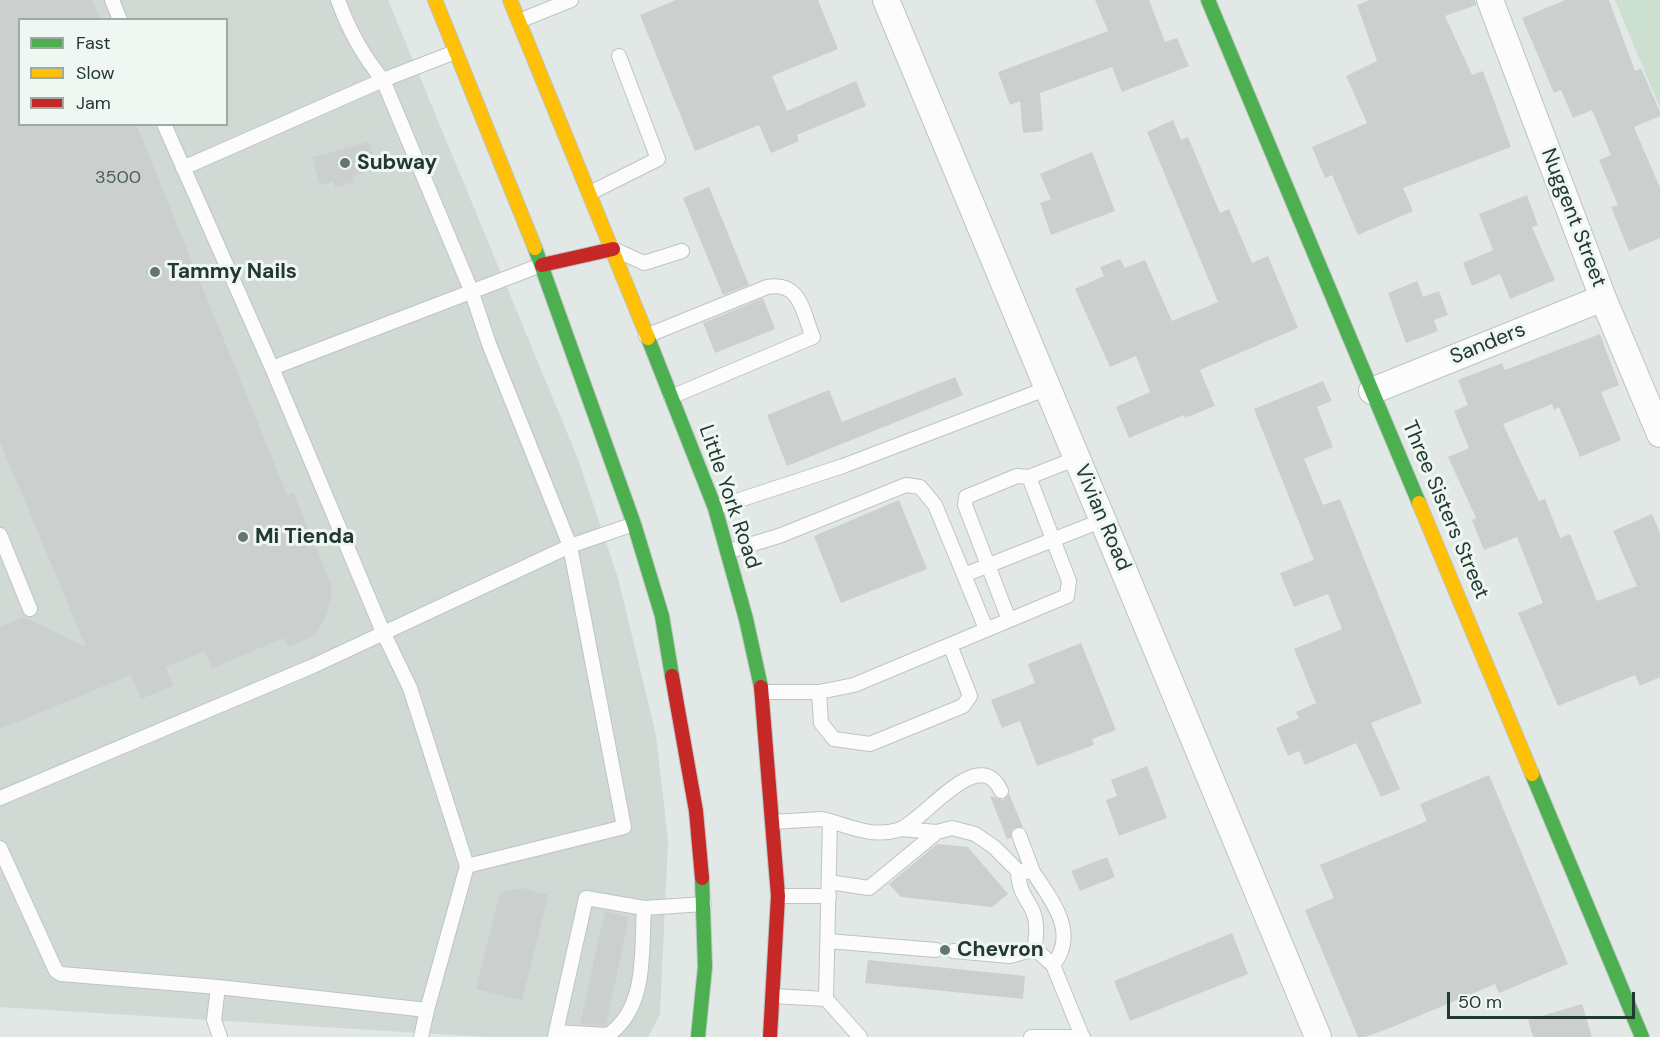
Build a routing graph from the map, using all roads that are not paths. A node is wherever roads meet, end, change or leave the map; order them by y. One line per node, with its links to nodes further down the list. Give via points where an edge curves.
1 (112, 0): 9 (lane)
2 (338, 0): 13 (lane, via 363,56)
3 (435, 0): 11 (main road)
4 (510, 0): 10 (main road, Little York Road)
5 (571, 0): 10 (lane)
6 (886, 0): 24 (street, Vivian Road)
7 (1208, 0): 25 (main road, Three Sisters Street)
8 (1490, 0): 21 (street, Nuggent Street)
9 (119, 18)
10 (519, 21): 16 (main road, Little York Road)
11 (457, 51): 13 (lane); 19 (main road)
12 (620, 56): 16 (lane, via 658,159)
13 (383, 80): 15 (lane); 20 (lane)
14 (165, 126): 15 (lane)
15 (183, 168): 23 (lane)
16 (590, 193): 17 (main road, Little York Road)
17 (613, 249): 18 (lane, via 644,263); 19 (main road); 22 (main road, Little York Road)
18 (682, 251)
19 (542, 265): 20 (lane); 32 (main road)
20 (471, 290): 23 (lane); 35 (lane)
21 (1603, 298): 25 (street, Sanders); 27 (street, Nuggent Street)
22 (646, 336): 26 (main road, Little York Road); 26 (lane, via 767,287 787,286 795,292 813,338)
23 (272, 368): 42 (lane)
24 (1048, 388): 28 (street, Vivian Road); 30 (lane, via 843,466)
25 (1372, 391): 80 (main road, Three Sisters Street)
26 (671, 397): 30 (main road, Little York Road)
27 (1660, 434)
28 (1077, 458): 29 (lane); 31 (street, Vivian Road)
29 (1029, 477): 34 (lane); 37 (lane, via 1017,476 966,497 965,505)
30 (715, 508): 36 (main road, Little York Road)
31 (1103, 520): 34 (lane); 79 (street, Vivian Road)
32 (634, 524): 35 (lane); 59 (main road, via 663,616 680,705 696,811)
33 (0, 535): 39 (lane)
34 (1053, 540): 37 (lane); 40 (lane, via 1070,581 1067,596)
35 (570, 546): 42 (lane); 54 (lane, via 624,827)
36 (729, 551): 38 (lane, via 779,536 906,485 920,487 935,505); 44 (main road, Little York Road)
37 (988, 566): 38 (lane); 40 (lane)
38 (964, 575): 41 (lane)
39 (30, 609)
40 (1009, 620): 41 (lane)
41 (986, 629): 43 (lane)
42 (383, 632): 47 (lane, via 313,666); 54 (lane, via 410,688)
43 (950, 645): 45 (lane, via 854,685); 45 (lane, via 970,696 963,706 870,744 834,739 821,723)
44 (762, 692): 45 (lane); 49 (main road, Little York Road)
45 (819, 692)
46 (1001, 791): 50 (lane, via 996,780 987,775 973,776)
47 (0, 798)
48 (830, 821): 49 (lane); 50 (lane, via 877,834); 57 (lane)
49 (772, 822): 58 (main road, Little York Road)
50 (900, 830): 51 (lane)
51 (937, 832): 55 (lane, via 952,828 975,834); 57 (lane, via 869,888)
52 (1019, 835): 56 (lane)
53 (0, 848): 66 (lane, via 60,974)
54 (467, 866): 69 (lane)
55 (1018, 871): 56 (lane); 63 (lane, via 1018,888 1036,924)
56 (1033, 872): 65 (lane, via 1065,932 1064,952)
57 (829, 889): 58 (lane); 61 (lane)
58 (778, 896): 67 (main road, Little York Road)
59 (704, 904): 60 (lane); 75 (main road, via 705,967)
60 (644, 908): 71 (lane, via 639,993 631,1009 614,1030 603,1036); 71 (lane, via 585,898)
61 (828, 941): 62 (lane); 68 (lane)
62 (936, 950)
63 (1035, 950): 64 (lane, via 1010,956); 65 (lane)
64 (953, 951)
65 (1053, 965): 72 (lane)
66 (218, 987): 69 (lane); 73 (lane, via 214,1020)
67 (773, 996): 68 (lane); 70 (main road); 76 (main road, Little York Road)
68 (826, 999): 77 (lane)
69 (427, 1010): 74 (lane)
70 (785, 1027)
71 (555, 1034)
72 (1082, 1036): 78 (lane)
73 (220, 1037)
74 (421, 1037)
75 (698, 1037)
76 (770, 1037)
77 (860, 1037)
78 (1031, 1037)
79 (1318, 1037)
80 (1642, 1037)

